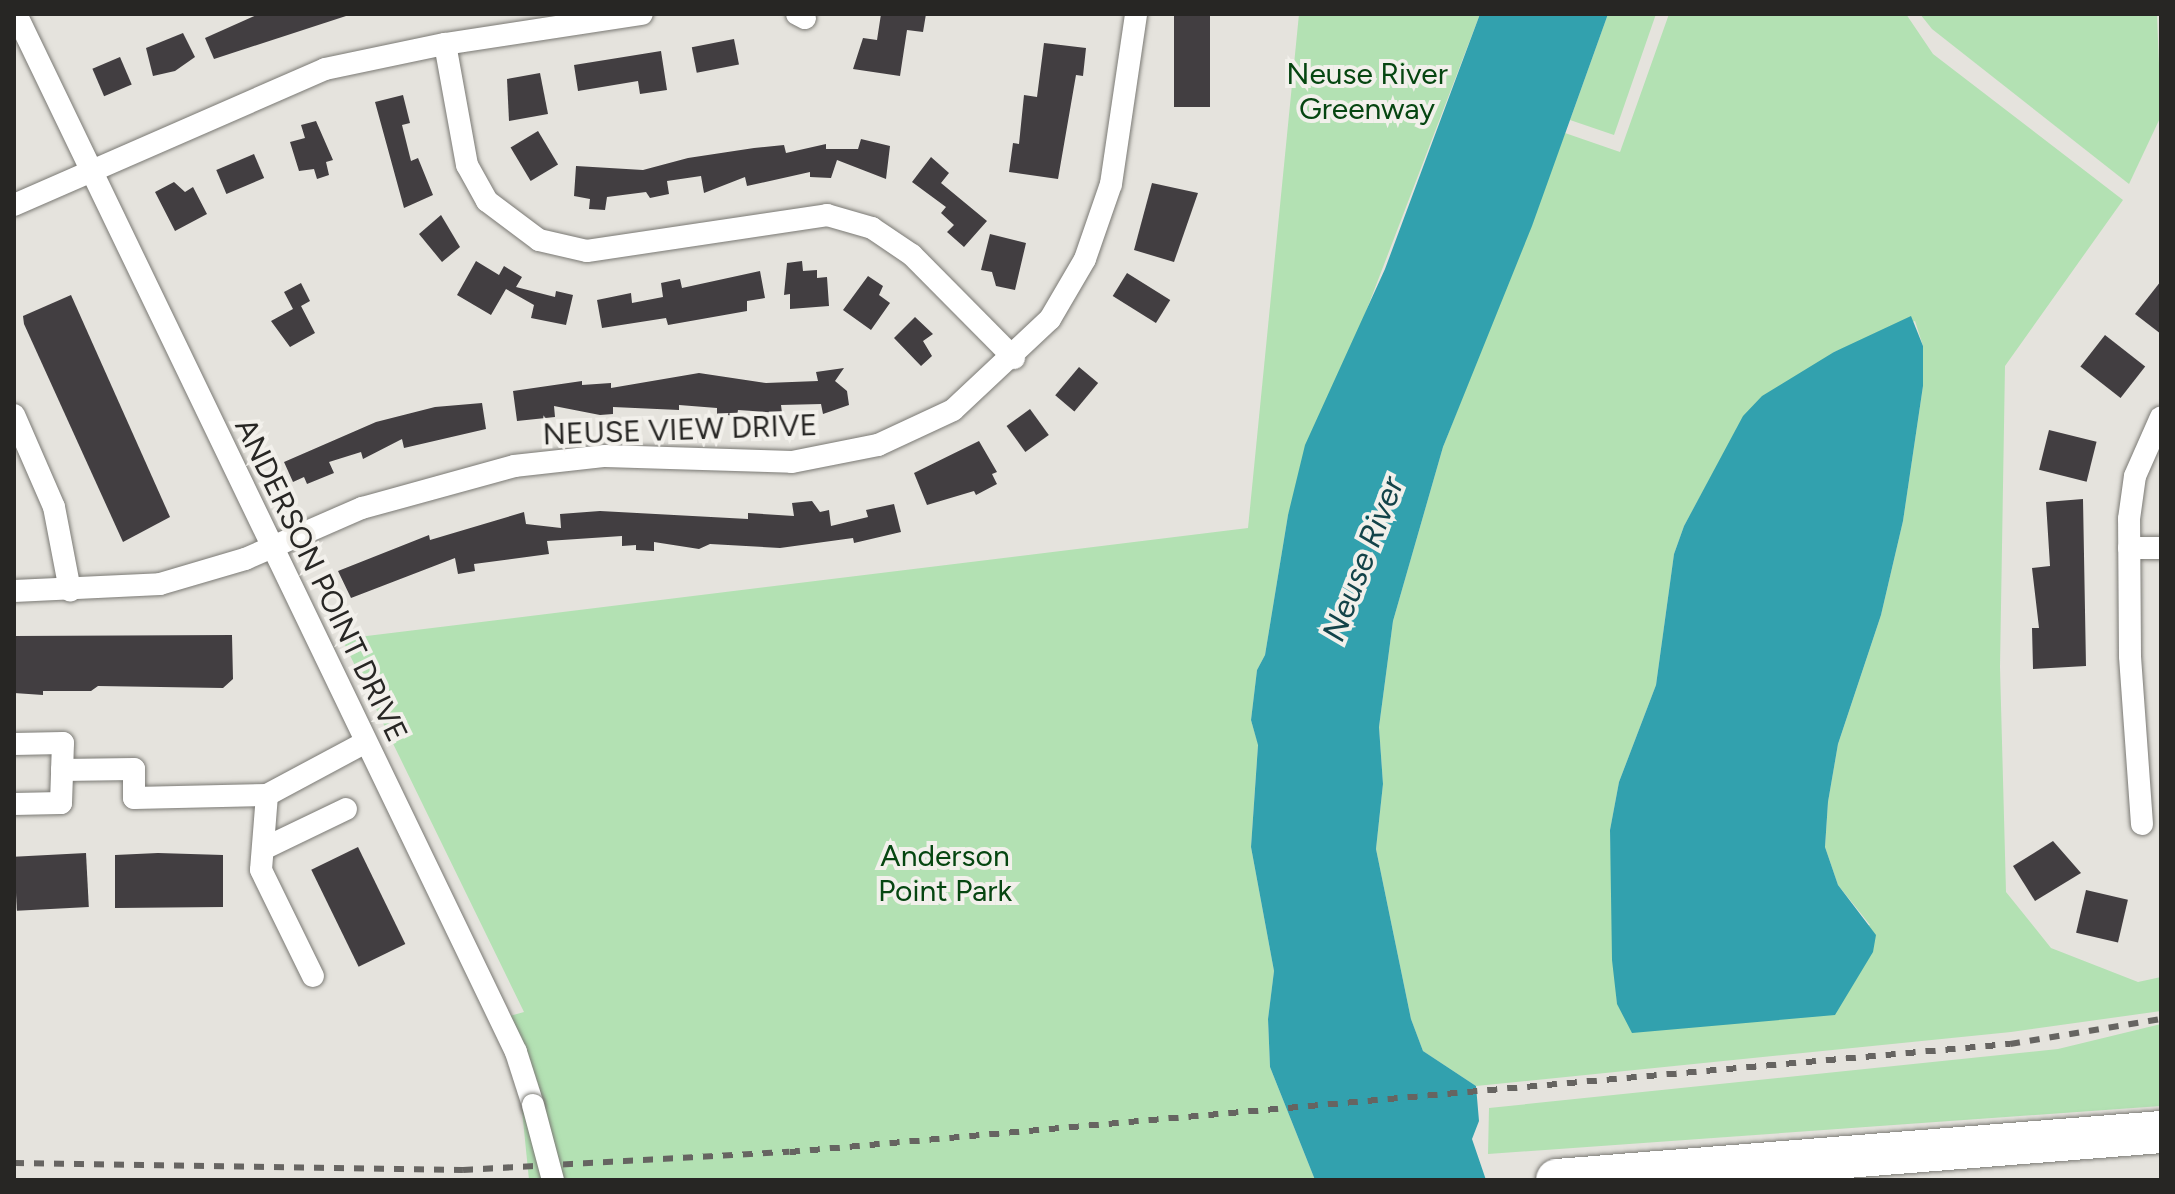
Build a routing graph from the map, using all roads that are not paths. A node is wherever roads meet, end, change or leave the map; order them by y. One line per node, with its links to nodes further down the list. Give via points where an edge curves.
1 (642, 14): 4 (street)
2 (1136, 14): 7 (street, NEUSE VIEW DRIVE, via 1101,221 1050,319)
3 (18, 29): 5 (street, ANDERSON POINT DRIVE)
4 (445, 44): 5 (street, via 325,69); 7 (street, via 467,165 487,201 539,240 587,251 827,215 872,228 912,255)
5 (91, 171): 6 (street); 10 (street, ANDERSON POINT DRIVE)
6 (14, 205)
7 (1014, 358): 10 (street, NEUSE VIEW DRIVE, via 953,410 907,434 841,455 752,463 605,456 514,466 362,508)
8 (14, 415): 13 (street, via 54,507)
9 (2161, 417): 11 (street, via 2135,476)
10 (272, 546): 13 (street, NEUSE VIEW DRIVE, via 160,584); 15 (street, ANDERSON POINT DRIVE)
11 (2129, 548): 12 (street); 21 (street, via 2130,656)
12 (2161, 548)
13 (70, 590): 14 (street, NEUSE VIEW DRIVE)
14 (14, 591)
15 (366, 742): 18 (street); 25 (street, ANDERSON POINT DRIVE, bridge, via 516,1052)
16 (14, 744): 17 (street, via 63,743)
17 (62, 770): 18 (street, via 134,769 134,798); 19 (street, via 61,803)
18 (267, 795): 22 (street)
19 (14, 804)
20 (346, 809): 22 (street)
21 (2142, 824)
22 (263, 849): 23 (street, via 261,870)
23 (313, 976)
24 (2161, 1132): 26 (highway)
25 (553, 1180)
26 (1557, 1180)

